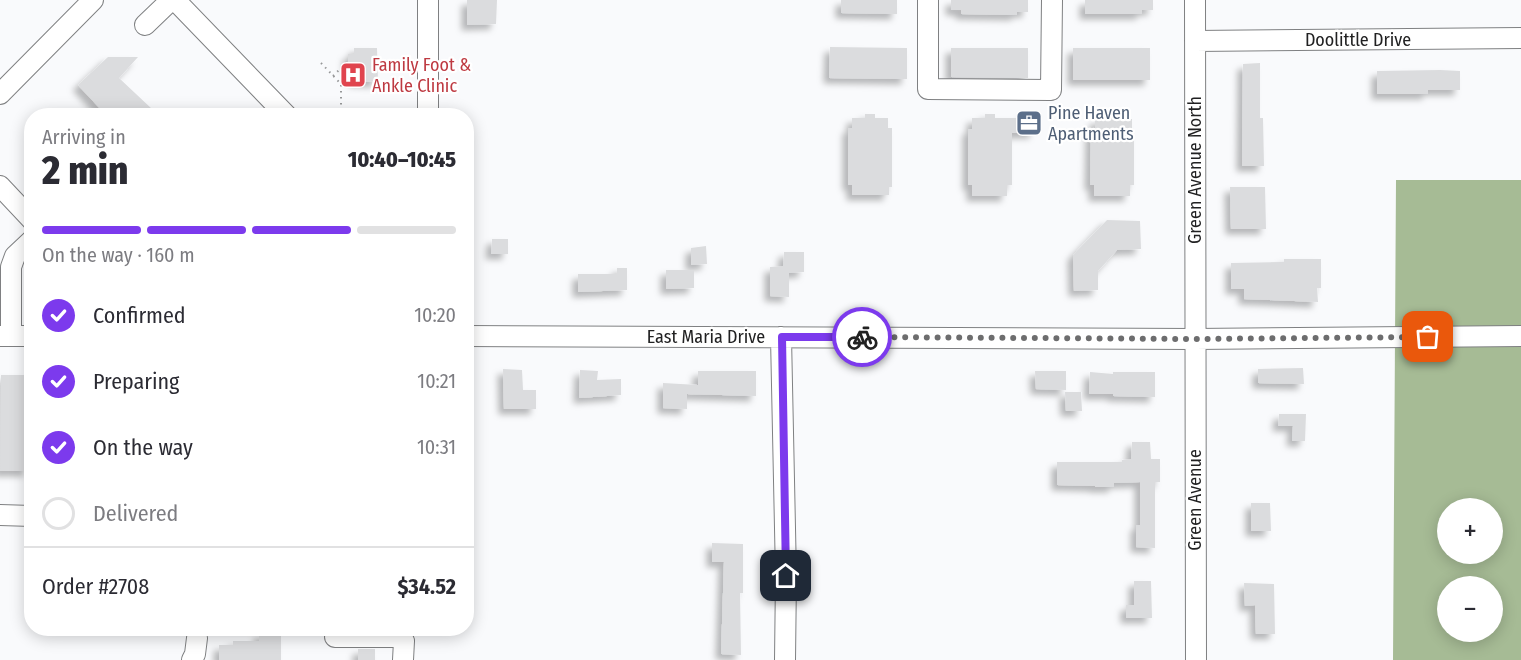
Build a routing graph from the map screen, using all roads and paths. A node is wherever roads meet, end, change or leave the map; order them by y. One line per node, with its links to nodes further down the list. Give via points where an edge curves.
1 (93, 0): 13 (street)
2 (173, 0): 7 (street); 14 (street)
3 (428, 0): 16 (street)
4 (928, 0): 5 (street, via 928,89 1051,90)
5 (1052, 0)
6 (1196, 0): 9 (street, Green Avenue North)
7 (145, 25)
8 (1521, 38): 9 (street, Doolittle Drive)
9 (1195, 41): 25 (street, Green Avenue North)
10 (348, 60): 12 (path)
11 (321, 63): 12 (path)
12 (333, 76): 15 (path, via 341,84)
13 (0, 94)
14 (279, 108)
15 (341, 108)
16 (428, 108)
17 (0, 186): 18 (street)
18 (24, 212)
19 (24, 248): 20 (street, via 11,267)
20 (5, 336): 21 (street)
21 (24, 336)
22 (474, 336): 24 (street, East Maria Drive)
23 (1521, 336): 25 (street, East Maria Drive)
24 (782, 337): 25 (street, East Maria Drive); 32 (street)
25 (1195, 339): 33 (street, Green Avenue)
26 (0, 515): 27 (street)
27 (24, 516)
28 (335, 637): 31 (street, via 399,637 404,641)
29 (197, 638): 30 (street)
30 (192, 660)
31 (404, 660)
32 (785, 660)
33 (1196, 660)

